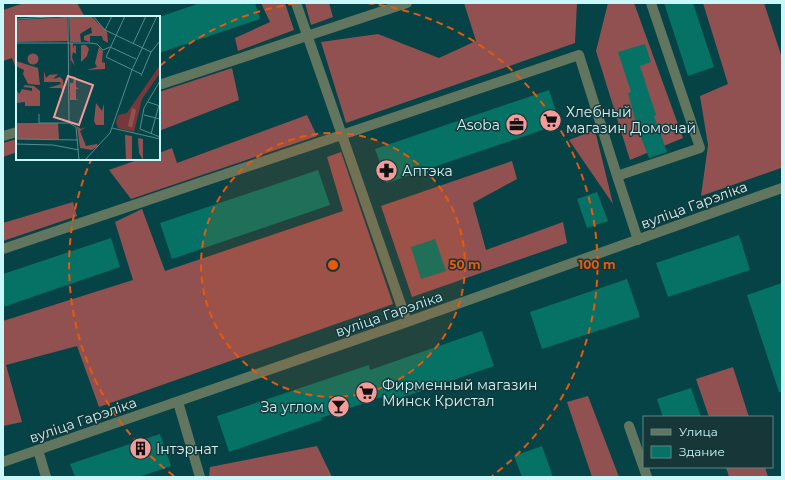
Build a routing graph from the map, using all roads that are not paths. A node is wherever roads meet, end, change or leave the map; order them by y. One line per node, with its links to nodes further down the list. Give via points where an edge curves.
1 (296, 3): 4 (street)
2 (407, 3): 4 (street)
3 (651, 3): 9 (street, via 700,148)
4 (307, 37): 5 (street); 7 (street)
5 (160, 85)
6 (16, 132): 8 (street)
7 (342, 135): 9 (street, via 579,55); 12 (street); 13 (street)
8 (3, 136)
9 (616, 176): 11 (street)
10 (782, 188): 11 (street, вуліца Гарэліка)
11 (638, 240): 13 (street, вуліца Гарэліка)
12 (3, 250)
13 (407, 322): 14 (street, вуліца Гарэліка)
14 (178, 402): 16 (street, вуліца Гарэліка); 20 (street)
15 (629, 426): 18 (street)
16 (38, 450): 17 (street, вуліца Гарэліка); 19 (street)
17 (3, 462)
18 (643, 466)
19 (46, 477)
20 (200, 477)

